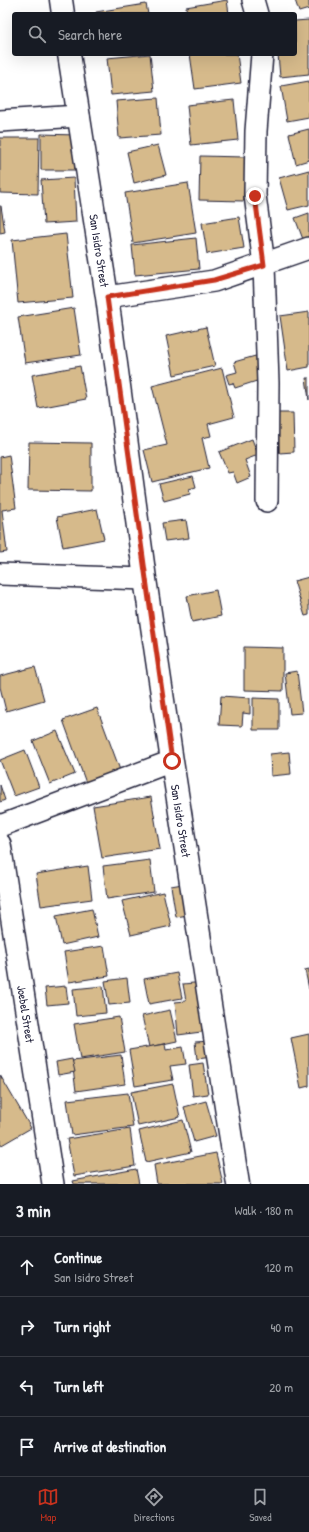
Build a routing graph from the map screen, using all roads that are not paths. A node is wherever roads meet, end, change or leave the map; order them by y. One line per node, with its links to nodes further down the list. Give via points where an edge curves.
1 (61, 0): 3 (street)
2 (253, 0): 4 (street)
3 (63, 12)
4 (256, 12)
5 (69, 56): 7 (street, San Isidro Street)
6 (262, 56): 10 (street, via 256,131 255,196)
7 (79, 116): 8 (street); 11 (street, San Isidro Street)
8 (0, 121)
9 (309, 248): 10 (street)
10 (264, 265): 11 (street, via 214,280); 12 (street, via 268,383)
11 (107, 297): 14 (street, San Isidro Street)
12 (267, 500)
13 (0, 574): 14 (street)
14 (146, 579): 15 (street, San Isidro Street)
15 (172, 761): 16 (street); 19 (street, San Isidro Street)
16 (0, 826)
17 (0, 844): 18 (street, Joebel Street)
18 (54, 1184)
19 (238, 1184)

